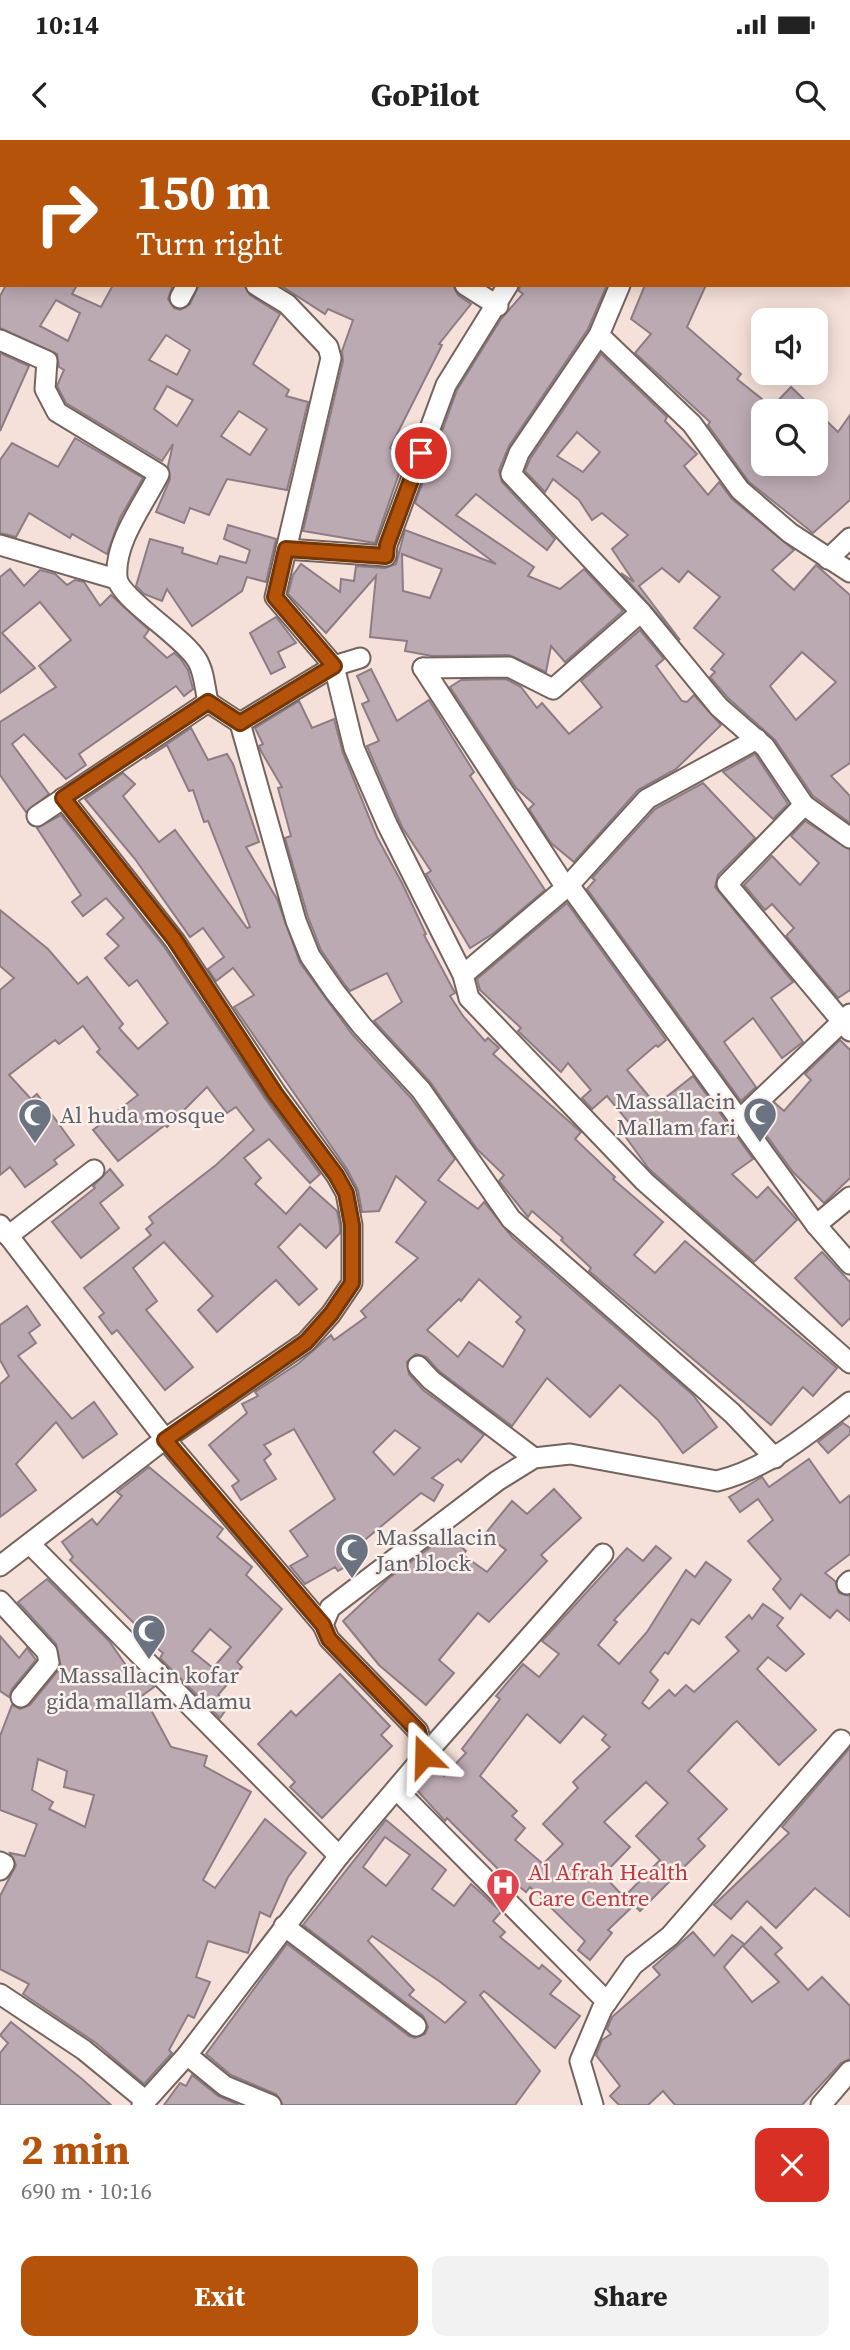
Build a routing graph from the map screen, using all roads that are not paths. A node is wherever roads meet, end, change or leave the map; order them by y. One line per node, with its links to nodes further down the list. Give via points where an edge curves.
1 (257, 287): 10 (street, via 287,304 328,346 331,358)
2 (468, 287): 5 (street)
3 (507, 287): 5 (street)
4 (619, 287): 6 (street)
5 (498, 306): 10 (street, via 446,385 386,556)
6 (599, 335): 11 (street, via 692,424 740,490); 14 (street, via 519,453 511,474)
7 (0, 340): 13 (street, via 47,361 45,389 57,412 159,474 121,548)
8 (850, 538): 11 (street)
9 (0, 545): 13 (street)
10 (286, 549): 16 (street, via 275,597)
11 (828, 559): 12 (street)
12 (850, 572)
13 (116, 579): 17 (street, via 129,600 163,623 198,661)
14 (641, 612): 19 (street, via 719,707); 24 (street, via 553,689 509,667 423,668 561,880)
15 (360, 658): 16 (street)
16 (334, 666): 18 (street); 25 (street, via 354,747)
17 (208, 702): 18 (street); 20 (street)
18 (240, 723): 38 (street, via 296,921 310,956 335,992 421,1090 511,1219 733,1413)
19 (757, 738): 21 (street); 24 (street, via 648,799)
20 (63, 798): 22 (street); 36 (street, via 175,940 275,1093 336,1175 346,1193 352,1225 352,1283 331,1314 306,1342)
21 (804, 805): 23 (street); 26 (street, via 727,884)
22 (37, 816)
23 (850, 838)
24 (569, 885): 25 (street); 27 (street)
25 (463, 975): 33 (street, via 470,998 483,1016 645,1182)
26 (847, 1022): 27 (street)
27 (738, 1121): 30 (street)
28 (94, 1170): 31 (street)
29 (850, 1197): 30 (street)
30 (816, 1225): 32 (street)
31 (4, 1230): 36 (street)
32 (850, 1264)
33 (850, 1363)
34 (418, 1366): 37 (street, via 430,1380)
35 (850, 1402): 38 (street)
36 (165, 1440): 39 (street); 43 (street)
37 (534, 1458): 38 (street, via 570,1454 717,1481); 43 (street, via 330,1608)
38 (775, 1458)
39 (31, 1545): 41 (street); 48 (street)
40 (603, 1554): 46 (street)
41 (0, 1566)
42 (0, 1601): 44 (street, via 47,1652 49,1662)
43 (323, 1625): 46 (street, via 329,1639 418,1731)
44 (21, 1697)
45 (841, 1740): 53 (street, via 670,1936 632,1965)
46 (424, 1756): 47 (street)
47 (397, 1790): 48 (street); 53 (street)
48 (339, 1856): 51 (street)
49 (0, 1862): 50 (street, via 4,1864)
50 (0, 1870)
51 (284, 1926): 54 (street); 55 (street)
52 (0, 1994): 57 (street, via 84,2050)
53 (607, 2002): 59 (street, via 580,2061)
54 (416, 2026)
55 (187, 2055): 57 (street); 58 (street, via 225,2086)
56 (850, 2071): 60 (street)
57 (144, 2103)
58 (271, 2105)
59 (593, 2105)
60 (821, 2105)

